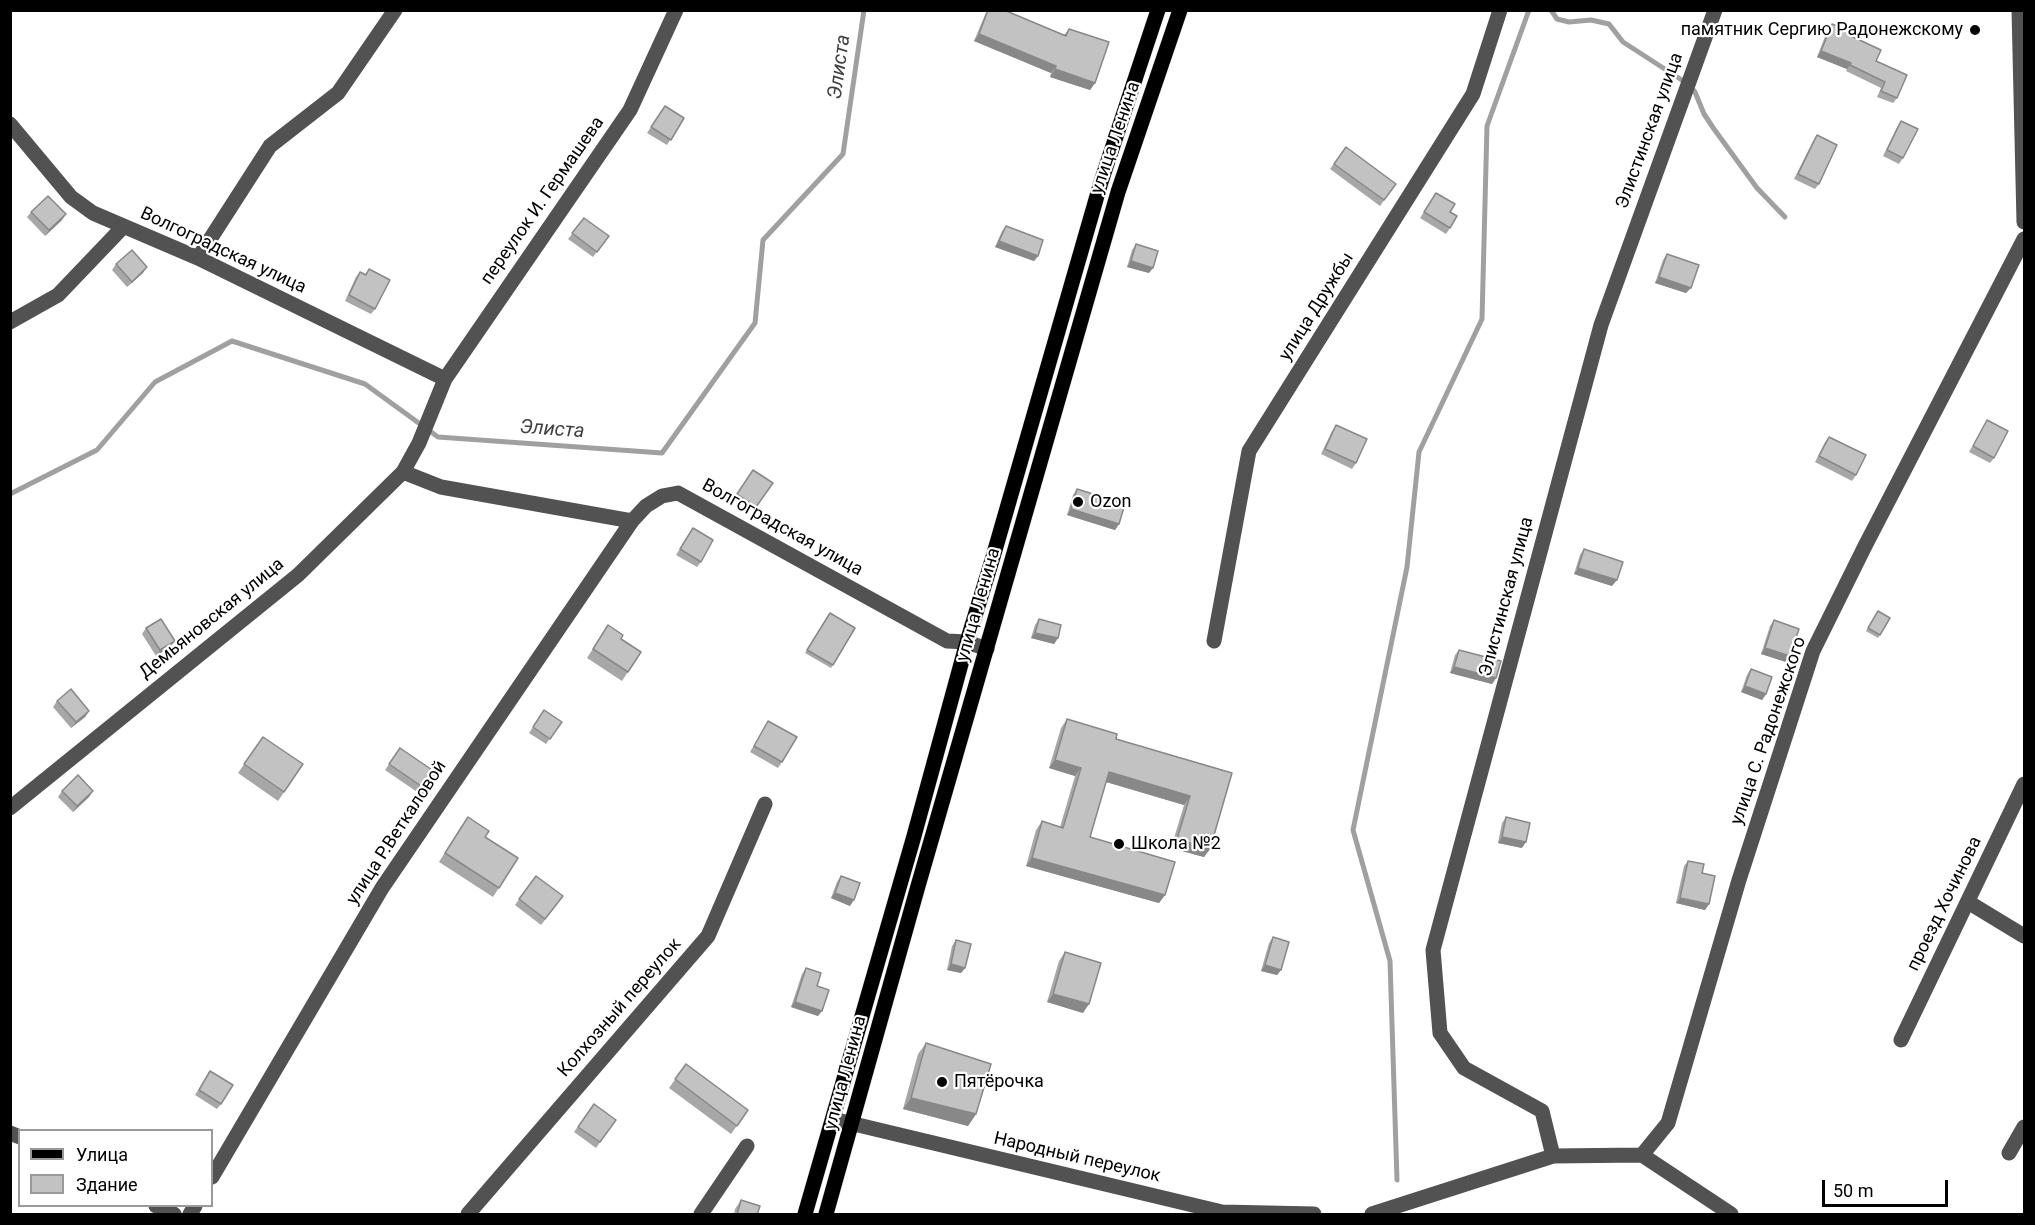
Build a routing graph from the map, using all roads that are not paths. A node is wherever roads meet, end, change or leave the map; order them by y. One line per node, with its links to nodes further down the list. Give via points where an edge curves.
1 (394, 10): 12 (street, via 338,93 270,146)
2 (676, 10): 14 (street, переулок И. Гермашева, via 630,110)
3 (1158, 10): 19 (main road, улица Ленина, via 1101,182)
4 (1180, 10): 20 (main road, улица Ленина, via 1118,192)
5 (1500, 10): 18 (street, улица Дружбы, via 1473,94 1249,451)
6 (1715, 10): 33 (street, Элистинская улица, via 1600,325 1433,950 1440,1033 1464,1068 1542,1111)
7 (2019, 10): 9 (street)
8 (10, 124): 10 (street, Волгоградская улица, via 71,197)
9 (2025, 222)
10 (123, 227): 12 (street, Волгоградская улица); 13 (street, via 57,295)
11 (2025, 239): 32 (street, улица С. Радонежского, via 1813,651 1739,880 1668,1123)
12 (198, 258): 14 (street, Волгоградская улица)
13 (10, 322)
14 (445, 379): 15 (street, переулок И. Гермашева)
15 (419, 443): 16 (street, Демьяновская улица)
16 (403, 472): 17 (street, via 441,487); 23 (street, Демьяновская улица, via 298,575)
17 (632, 521): 19 (street, Волгоградская улица, via 662,496 678,493 947,641); 34 (street, улица Р.Веткаловой, via 382,888)
18 (1214, 641)
19 (967, 642): 20 (street, Волгоградская улица); 27 (main road, улица Ленина)
20 (987, 649): 28 (main road, улица Ленина)
21 (2025, 784): 24 (street, проезд Хочинова)
22 (765, 804): 38 (street, Колхозный переулок, via 708,936)
23 (10, 808)
24 (1968, 902): 25 (street); 26 (street, проезд Хочинова)
25 (2025, 936)
26 (1901, 1040)
27 (833, 1119): 28 (street, Народный переулок); 40 (main road, улица Ленина)
28 (853, 1124): 41 (main road, улица Ленина); 42 (street, Народный переулок, via 1222,1212)
29 (2025, 1127): 31 (street)
30 (747, 1146): 39 (street)
31 (2009, 1153)
32 (1642, 1155): 33 (street); 43 (street)
33 (1553, 1156): 36 (street)
34 (213, 1176)
35 (158, 1207): 37 (street)
36 (1383, 1213)
37 (174, 1215)
38 (468, 1215)
39 (701, 1215)
40 (805, 1215)
41 (826, 1215)
42 (1314, 1215)
43 (1731, 1215)

